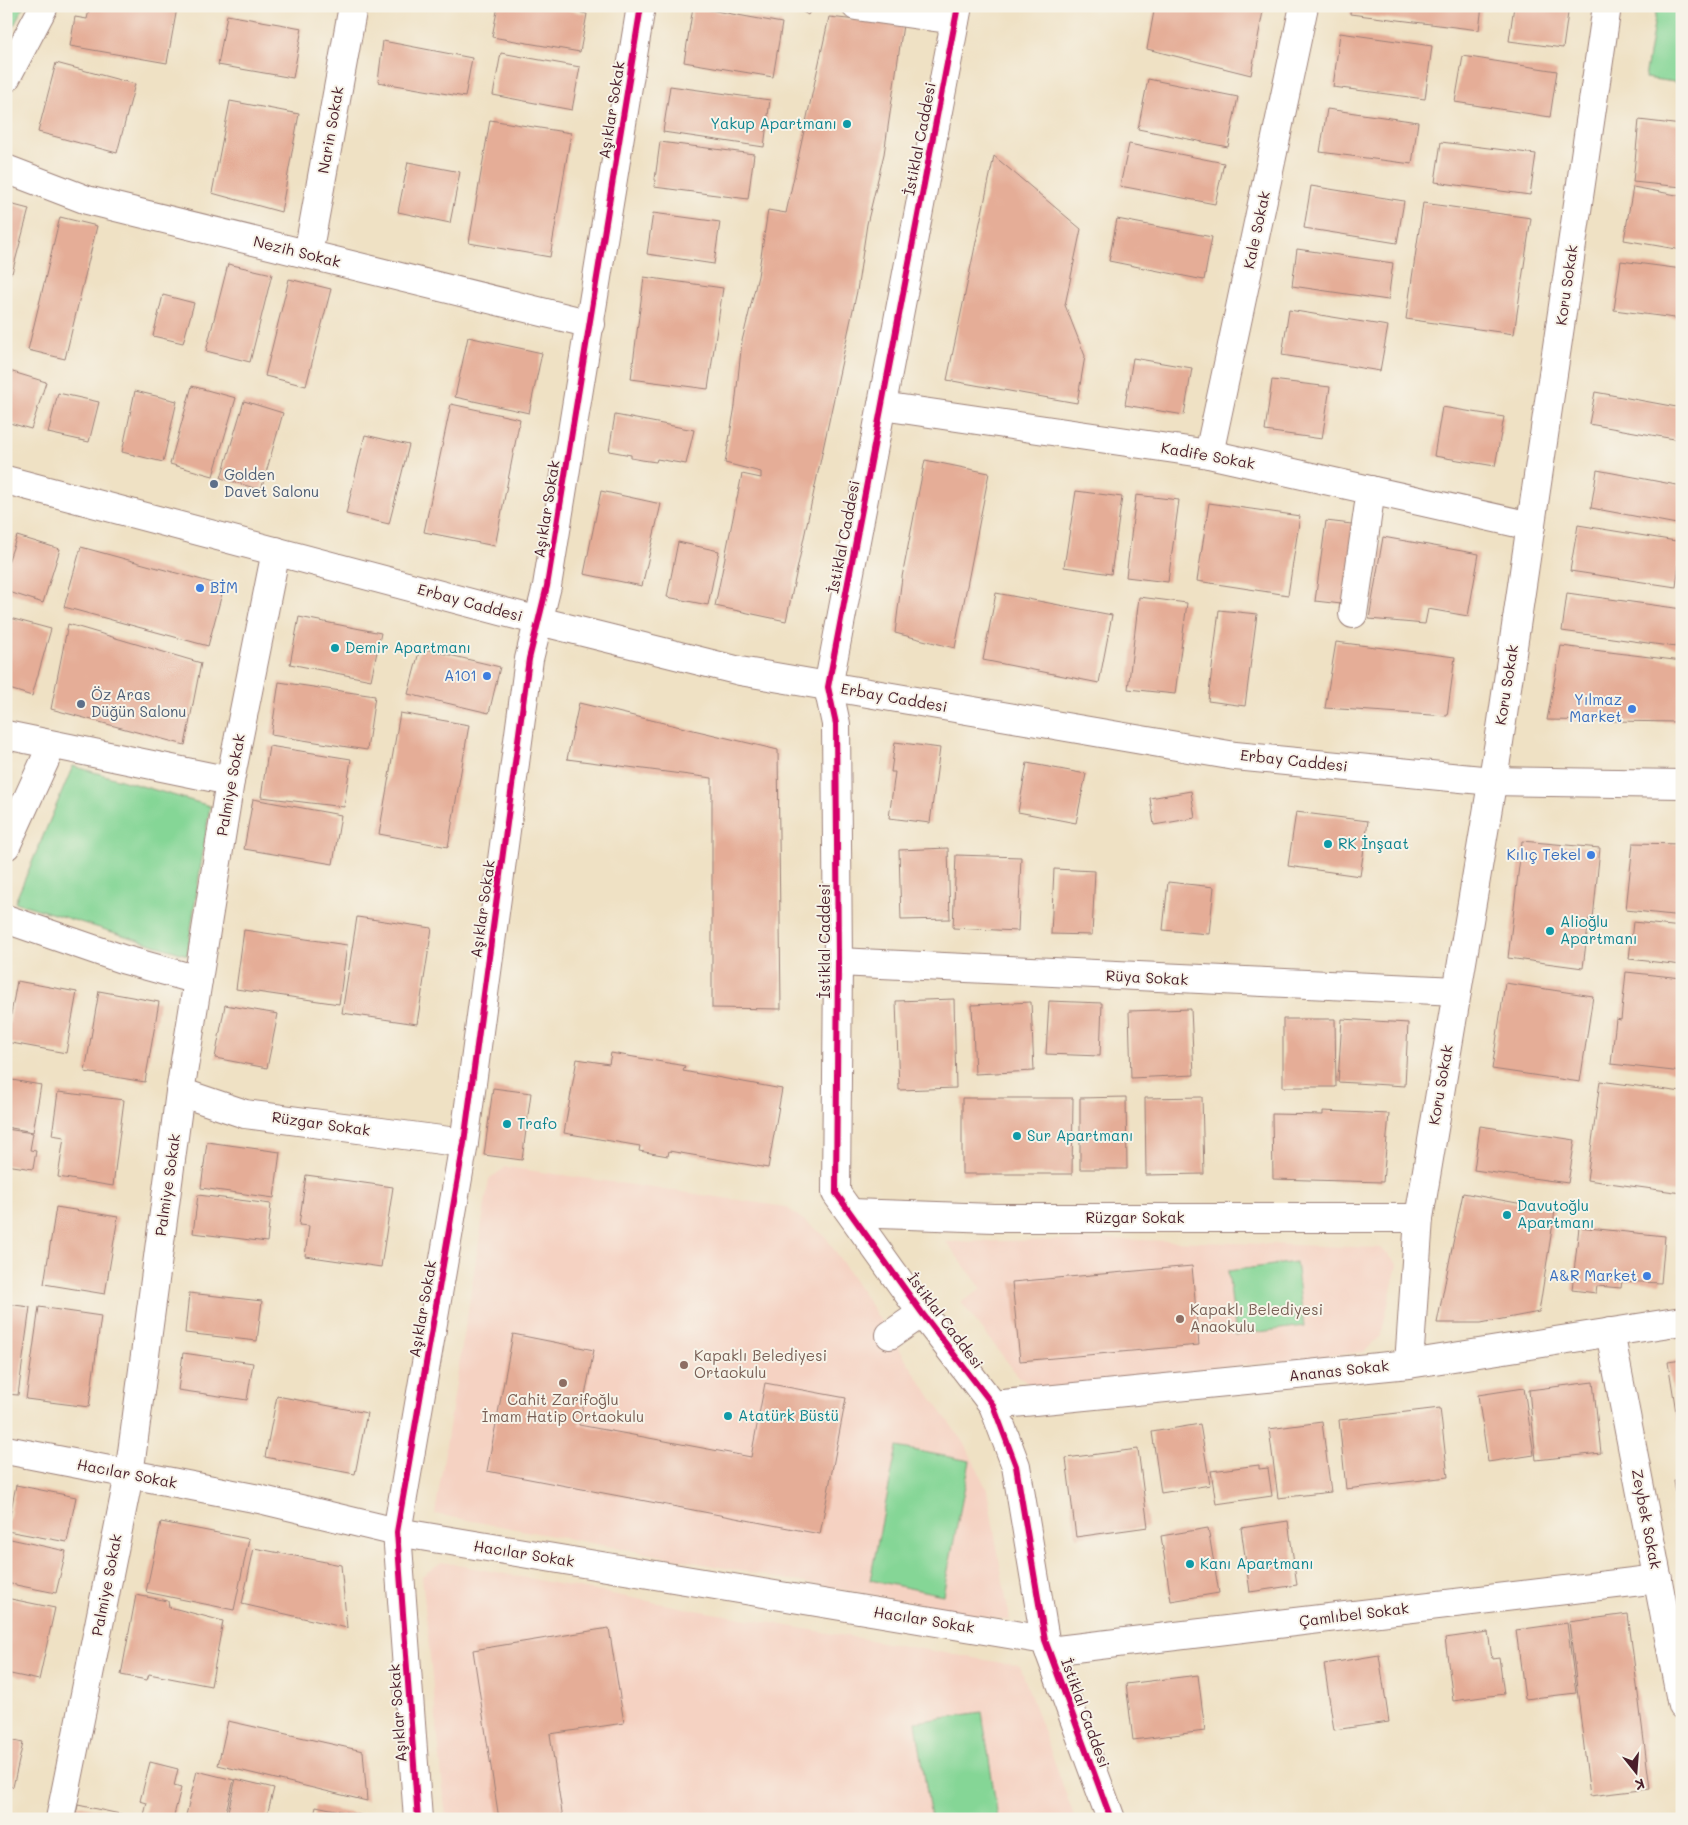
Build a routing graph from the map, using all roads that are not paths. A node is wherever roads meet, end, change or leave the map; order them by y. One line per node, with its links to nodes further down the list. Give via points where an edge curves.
1 (44, 6): 8 (street)
2 (353, 6): 10 (street, Narin Sokak)
3 (642, 6): 11 (street, Aşıklar Sokak)
4 (856, 6): 7 (street)
5 (1304, 6): 13 (street, Kale Sokak)
6 (1607, 6): 16 (street, Koru Sokak)
7 (956, 13): 12 (street, İstiklal Caddesi)
8 (6, 78)
9 (6, 169): 10 (street, Nezih Sokak, via 88,200)
10 (308, 254): 11 (street, Nezih Sokak)
11 (591, 324): 19 (street, Aşıklar Sokak)
12 (882, 406): 13 (street, Kadife Sokak); 20 (street, İstiklal Caddesi)
13 (1209, 454): 15 (street, Kadife Sokak)
14 (6, 480): 17 (street, Erbay Caddesi)
15 (1371, 490): 16 (street, Kadife Sokak); 18 (street)
16 (1531, 526): 24 (street, Koru Sokak)
17 (276, 551): 19 (street, Erbay Caddesi); 23 (street, Palmiye Sokak)
18 (1353, 614)
19 (539, 621): 20 (street, Erbay Caddesi, via 740,671); 32 (street, Aşıklar Sokak, via 529,660)
20 (828, 687): 24 (street, Erbay Caddesi, via 1236,756); 28 (street, İstiklal Caddesi, via 836,724)
21 (6, 735): 22 (street)
22 (52, 744): 23 (street); 26 (street)
23 (230, 781): 29 (street, Palmiye Sokak)
24 (1492, 781): 25 (street, Erbay Caddesi); 30 (street, Koru Sokak)
25 (1682, 784)
26 (6, 846)
27 (6, 919): 29 (street, via 122,959)
28 (838, 962): 30 (street, Rüya Sokak); 33 (street, İstiklal Caddesi, via 836,1193)
29 (198, 980): 31 (street, Palmiye Sokak)
30 (1457, 992): 34 (street, Koru Sokak)
31 (180, 1092): 32 (street, Rüzgar Sokak, via 245,1114); 42 (street, Palmiye Sokak)
32 (464, 1144): 43 (street, Aşıklar Sokak)
33 (851, 1213): 34 (street, Rüzgar Sokak, via 994,1218); 35 (street, İstiklal Caddesi)
34 (1419, 1218): 39 (street, Koru Sokak)
35 (922, 1313): 38 (street); 40 (street, İstiklal Caddesi)
36 (1682, 1321): 37 (street, Ananas Sokak)
37 (1610, 1332): 39 (street, Ananas Sokak); 44 (street, Zeybek Sokak)
38 (890, 1335)
39 (1409, 1364): 40 (street, Ananas Sokak)
40 (993, 1405): 45 (street, İstiklal Caddesi, via 1016,1466)
41 (6, 1450): 42 (street, Hacılar Sokak)
42 (129, 1475): 43 (street, Hacılar Sokak, via 258,1499); 47 (street, Palmiye Sokak)
43 (397, 1532): 45 (street, Hacılar Sokak, via 711,1575); 48 (street, Aşıklar Sokak)
44 (1658, 1579): 45 (street, Çamlıbel Sokak); 46 (street, Zeybek Sokak)
45 (1047, 1646): 49 (street, İstiklal Caddesi)
46 (1682, 1706)
47 (60, 1819)
48 (418, 1819)
49 (1111, 1819)

